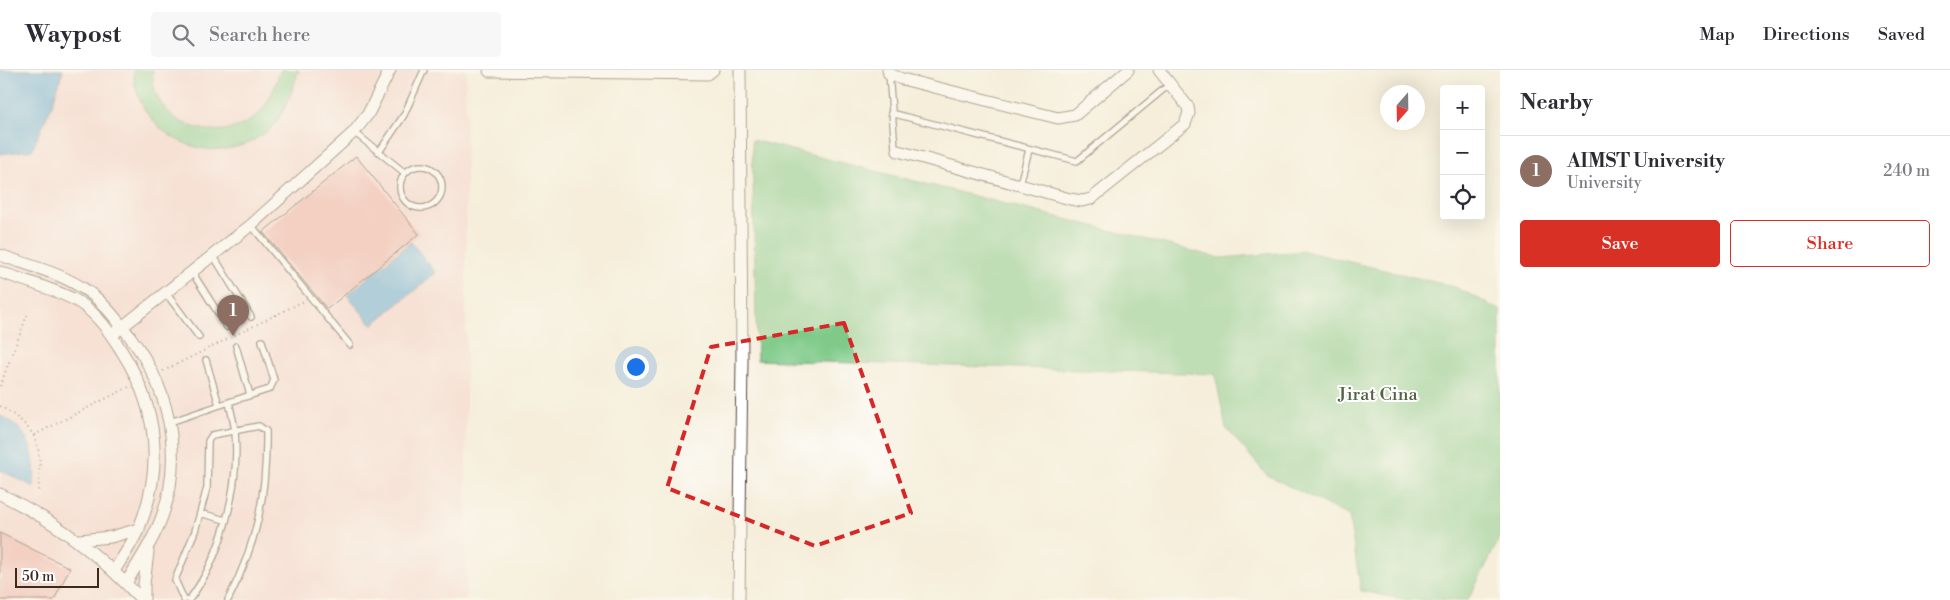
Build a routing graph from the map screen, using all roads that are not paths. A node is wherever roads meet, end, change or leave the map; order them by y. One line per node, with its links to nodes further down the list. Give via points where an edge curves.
1 (390, 70): 11 (street, via 368,114)
2 (424, 70): 14 (lane, via 404,115)
3 (488, 70): 4 (street, via 708,74)
4 (713, 70)
5 (740, 70): 49 (street, via 742,351)
6 (1128, 70): 8 (street, via 1075,115 1058,118)
7 (1159, 70): 9 (street)
8 (889, 72): 10 (lane)
9 (1170, 84): 13 (lane, via 1077,161); 16 (street, via 1188,107 1185,124 1098,194 1082,201)
10 (891, 113): 12 (lane, via 895,148); 13 (lane)
11 (354, 132): 14 (lane); 17 (street)
12 (898, 150): 16 (street)
13 (1029, 150): 16 (lane)
14 (379, 152): 15 (lane)
15 (405, 173): 15 (lane, via 416,166 435,171 443,189 438,201 432,206 417,208 404,200 400,187)
16 (1020, 184)
17 (251, 225): 19 (street); 29 (lane)
18 (0, 255): 24 (street, via 82,287 95,296)
19 (213, 255): 21 (street); 23 (lane)
20 (0, 272): 26 (street, via 76,300)
21 (192, 272): 22 (street); 25 (lane)
22 (166, 293): 24 (street); 27 (lane)
23 (250, 318)
24 (123, 327): 26 (street); 35 (street, via 155,375)
25 (227, 327)
26 (112, 336): 40 (street, via 140,382 153,424 156,448 151,484)
27 (199, 337)
28 (262, 341): 32 (lane, via 274,380 270,389)
29 (350, 345)
30 (236, 346): 32 (lane)
31 (206, 360): 34 (lane)
32 (250, 395): 33 (lane)
33 (229, 402): 34 (lane); 36 (lane)
34 (218, 405): 35 (lane)
35 (170, 422): 41 (street, via 173,443 170,484)
36 (235, 432): 38 (lane, via 212,435 208,441 206,488); 39 (lane, via 235,474); 48 (lane, via 259,426 264,428 266,473 257,531 243,571)
37 (0, 494): 42 (street, via 38,513)
38 (200, 514): 39 (lane); 46 (lane, via 174,580)
39 (225, 520): 47 (lane, via 205,575)
40 (139, 528): 42 (street, via 111,537); 43 (street)
41 (154, 536): 44 (street); 45 (street, via 146,560)
42 (79, 540): 43 (street)
43 (114, 571): 44 (street)
44 (126, 583): 45 (street)
45 (143, 600)
46 (184, 600)
47 (189, 600)
48 (228, 600)
49 (739, 600)

